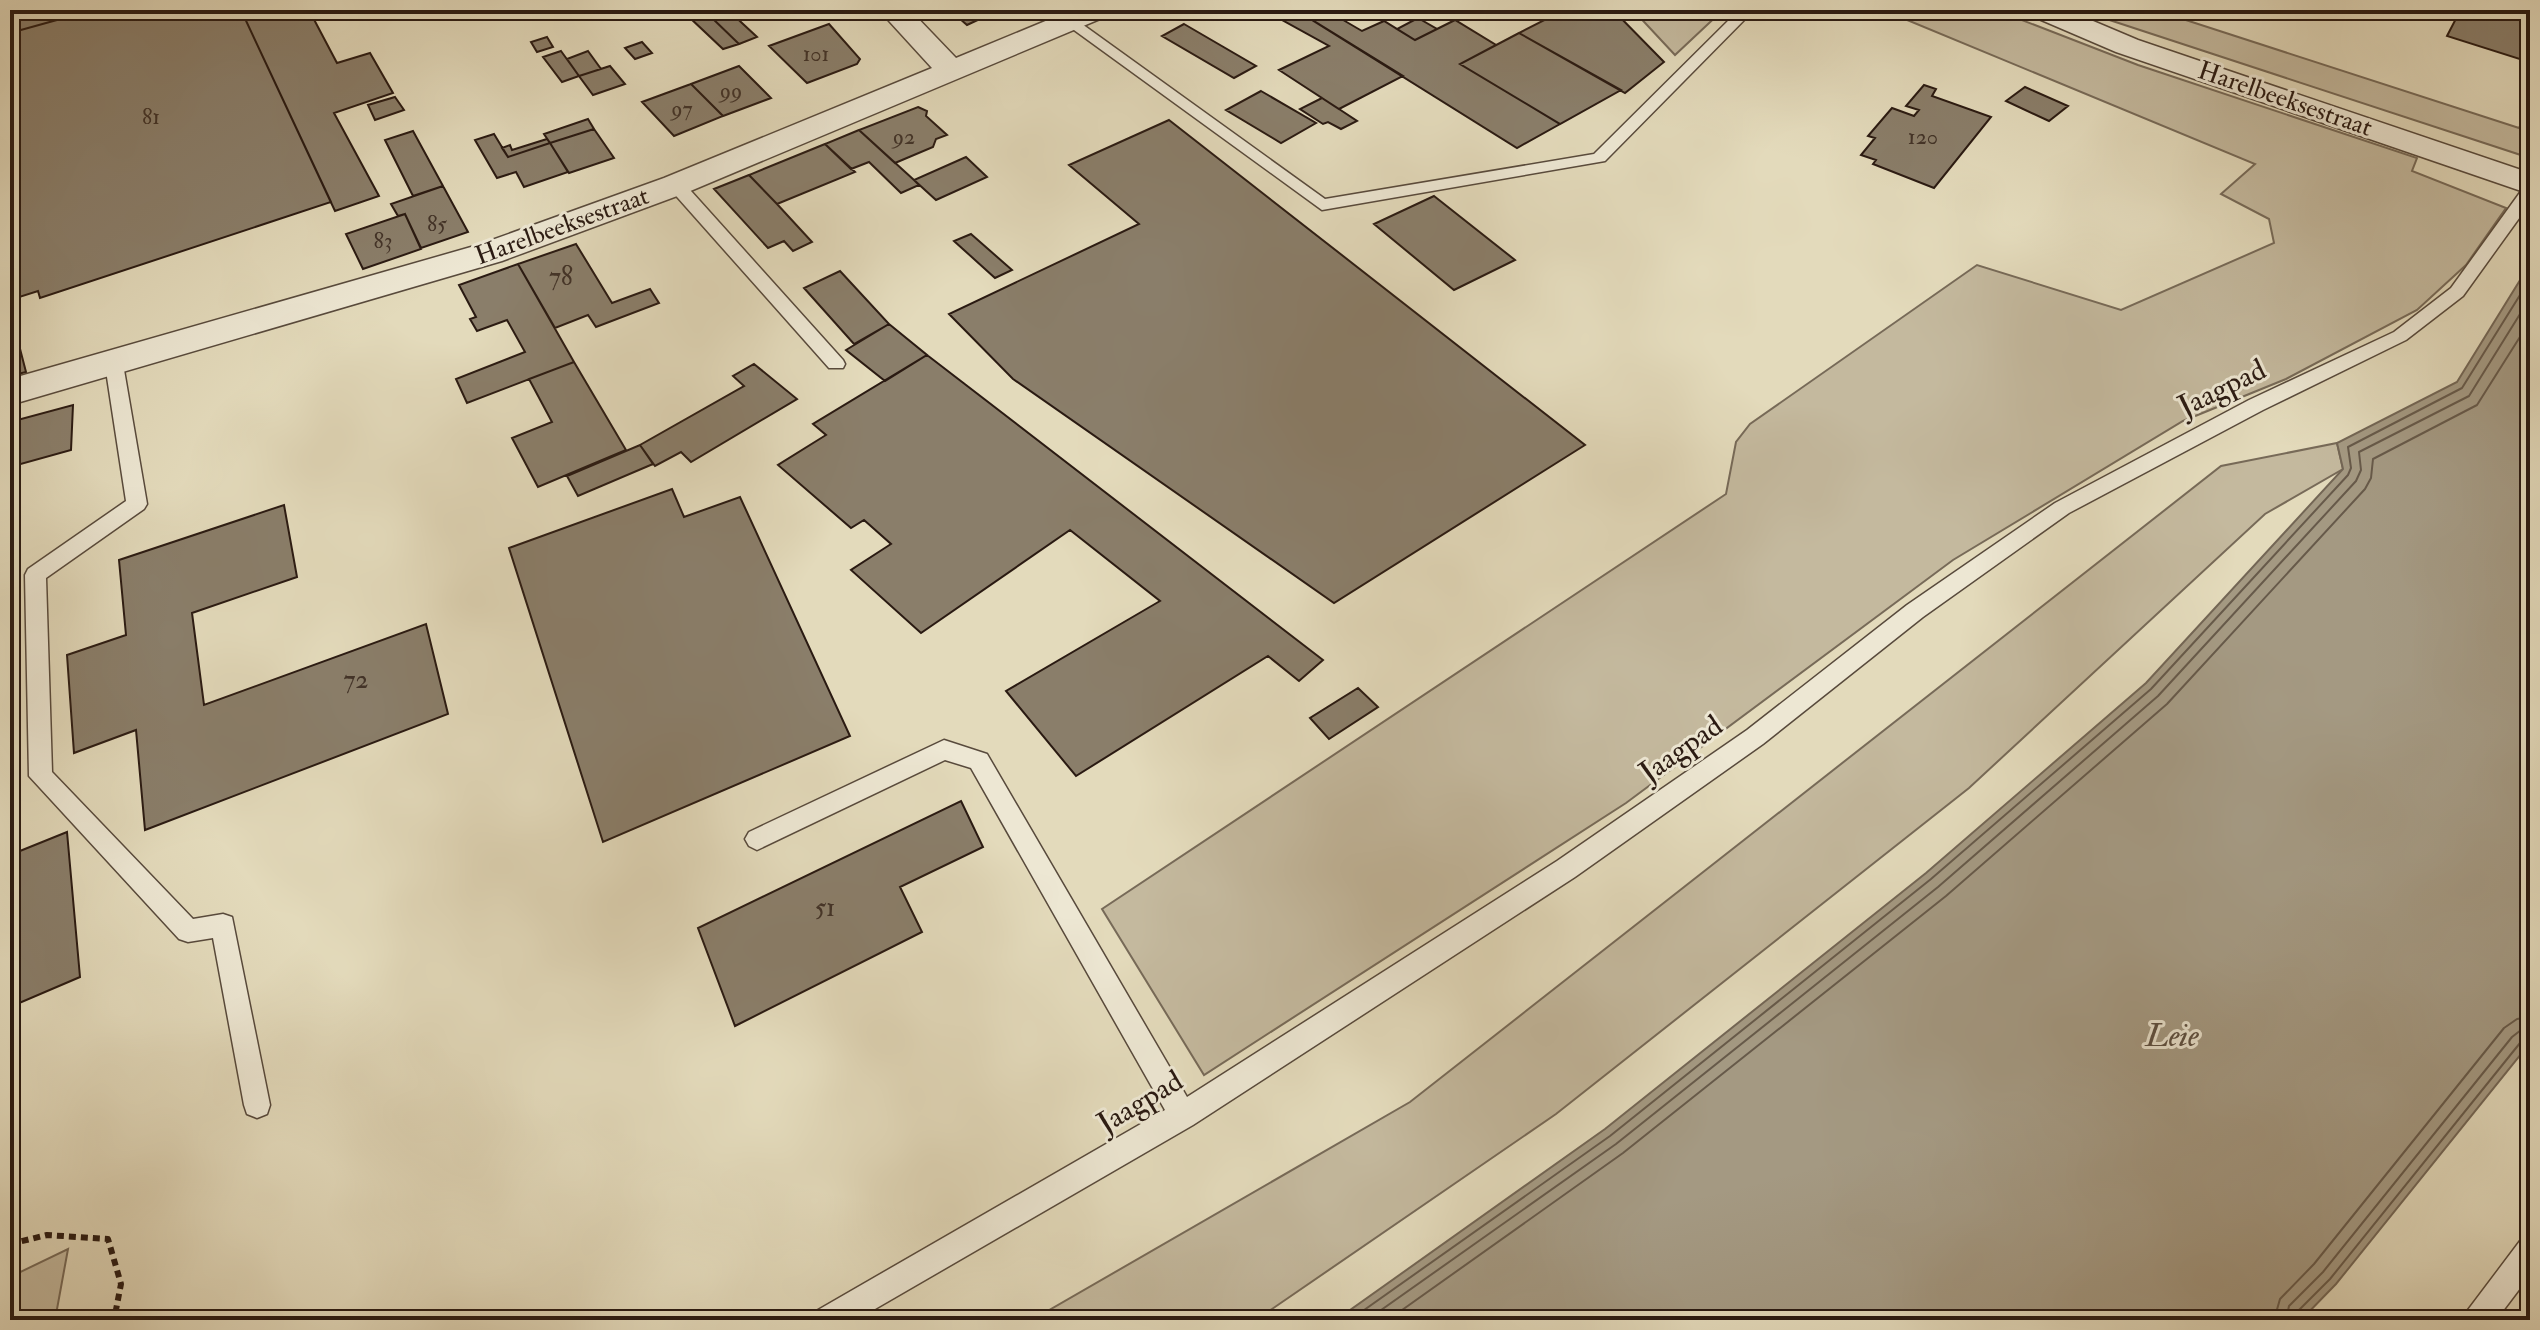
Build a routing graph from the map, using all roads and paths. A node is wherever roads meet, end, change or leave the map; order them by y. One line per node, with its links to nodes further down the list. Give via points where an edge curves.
1 (894, 10): 5 (street)
2 (1747, 10): 4 (lane, via 1599,158 1322,205)
3 (2042, 10): 6 (street, Harelbeeksestraat, via 2127,46)
4 (1084, 16): 5 (street, Harelbeeksestraat)
5 (952, 71): 7 (street, Harelbeeksestraat)
6 (2530, 184)
7 (676, 185): 9 (street, Harelbeeksestraat, via 490,253); 10 (lane)
8 (2530, 191): 14 (lane, Jaagpad, via 2457,292 2400,336 2062,508 1915,611 1755,737 1566,869)
9 (114, 364): 11 (street, Harelbeeksestraat); 13 (lane, via 137,504 35,575 41,776 188,931 223,925)
10 (836, 364)
11 (10, 392)
12 (757, 839): 14 (lane, via 944,750 979,761)
13 (257, 1105)
14 (1183, 1115): 18 (lane, Jaagpad)
15 (10, 1244): 17 (path, via 47,1235 108,1239 121,1284)
16 (2530, 1251): 19 (lane)
17 (114, 1320)
18 (828, 1320)
19 (2478, 1320)

